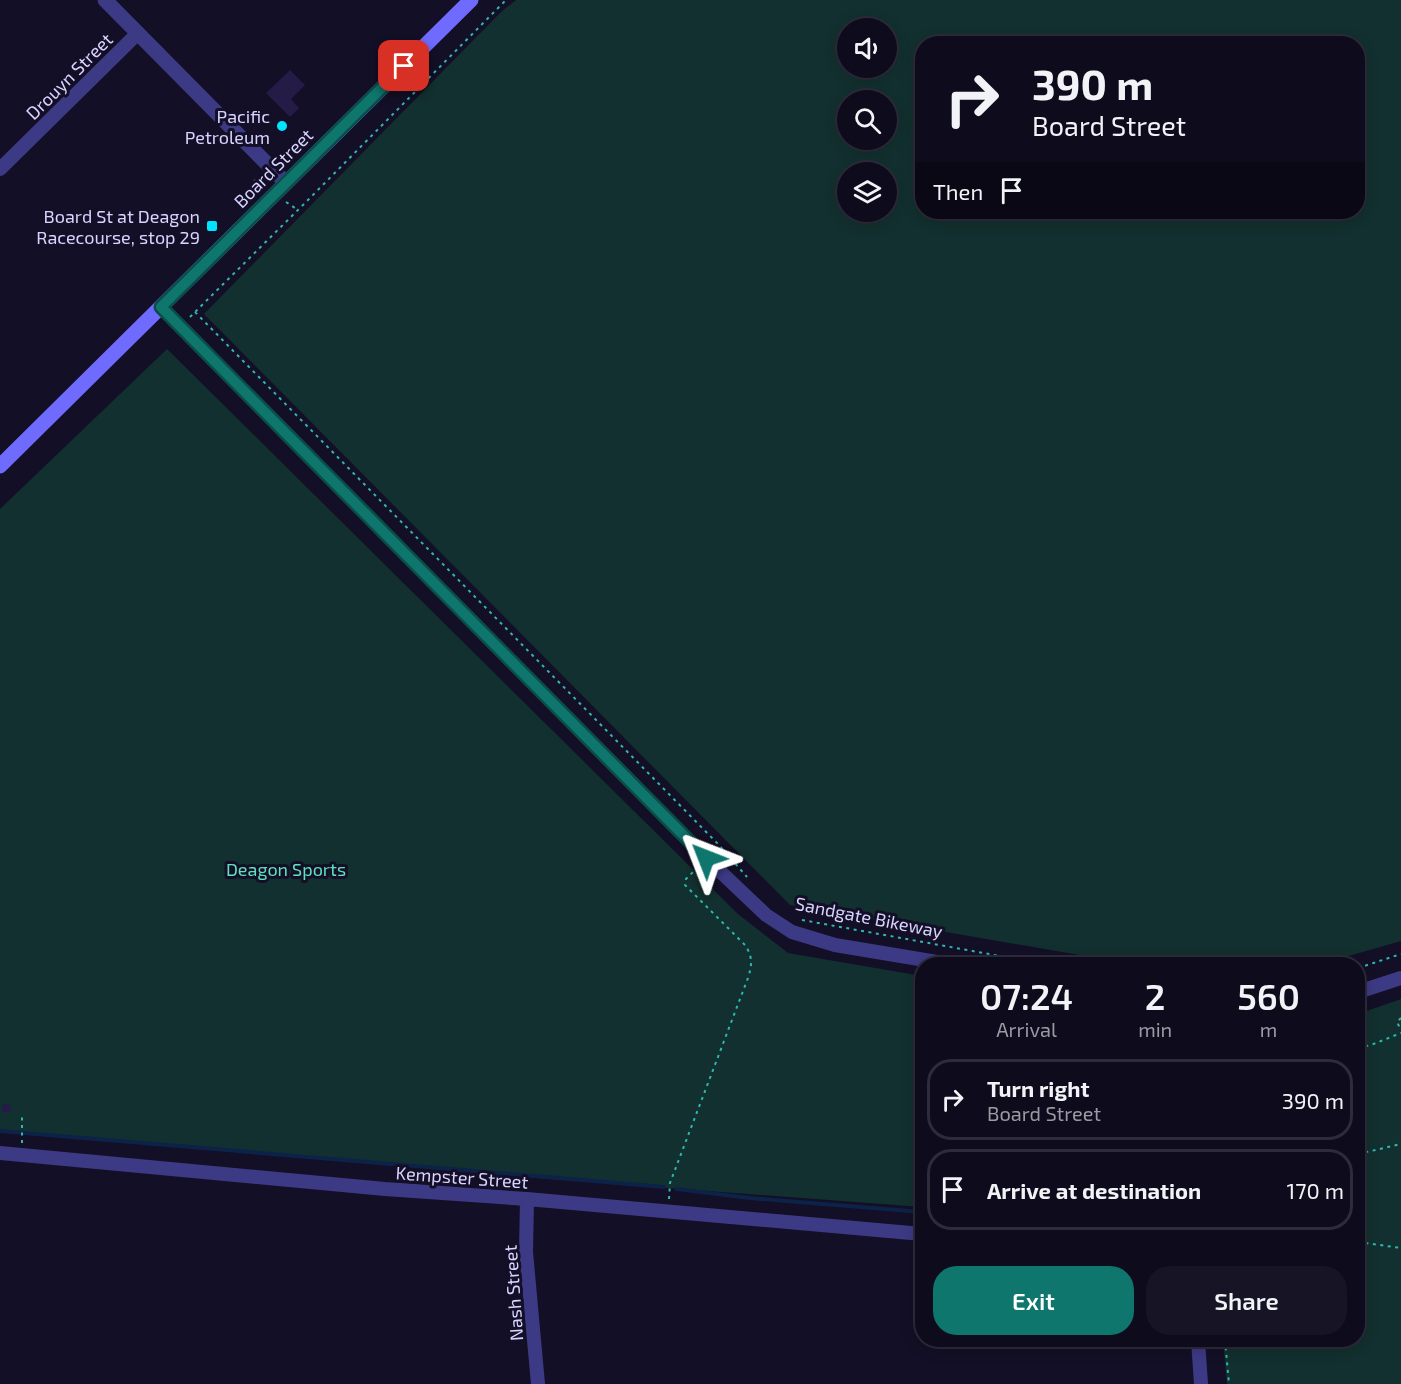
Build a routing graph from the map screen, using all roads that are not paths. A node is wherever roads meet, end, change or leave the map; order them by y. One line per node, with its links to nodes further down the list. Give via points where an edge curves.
1 (105, 0): 3 (street)
2 (471, 0): 5 (main road, Board Street)
3 (138, 33): 4 (street, Drouyn Street); 5 (street)
4 (0, 169)
5 (286, 183): 6 (main road, Board Street)
6 (161, 307): 7 (main road, Board Street); 8 (street, via 766,915 784,928 810,938)
7 (0, 466)
8 (915, 958)
9 (1401, 978): 10 (street)
10 (1365, 990)
11 (0, 1153): 12 (street, Kempster Street)
12 (527, 1199): 13 (street, Kempster Street); 15 (street, Nash Street, via 526,1252)
13 (915, 1233)
14 (1198, 1347): 16 (street)
15 (538, 1384)
16 (1201, 1384)

